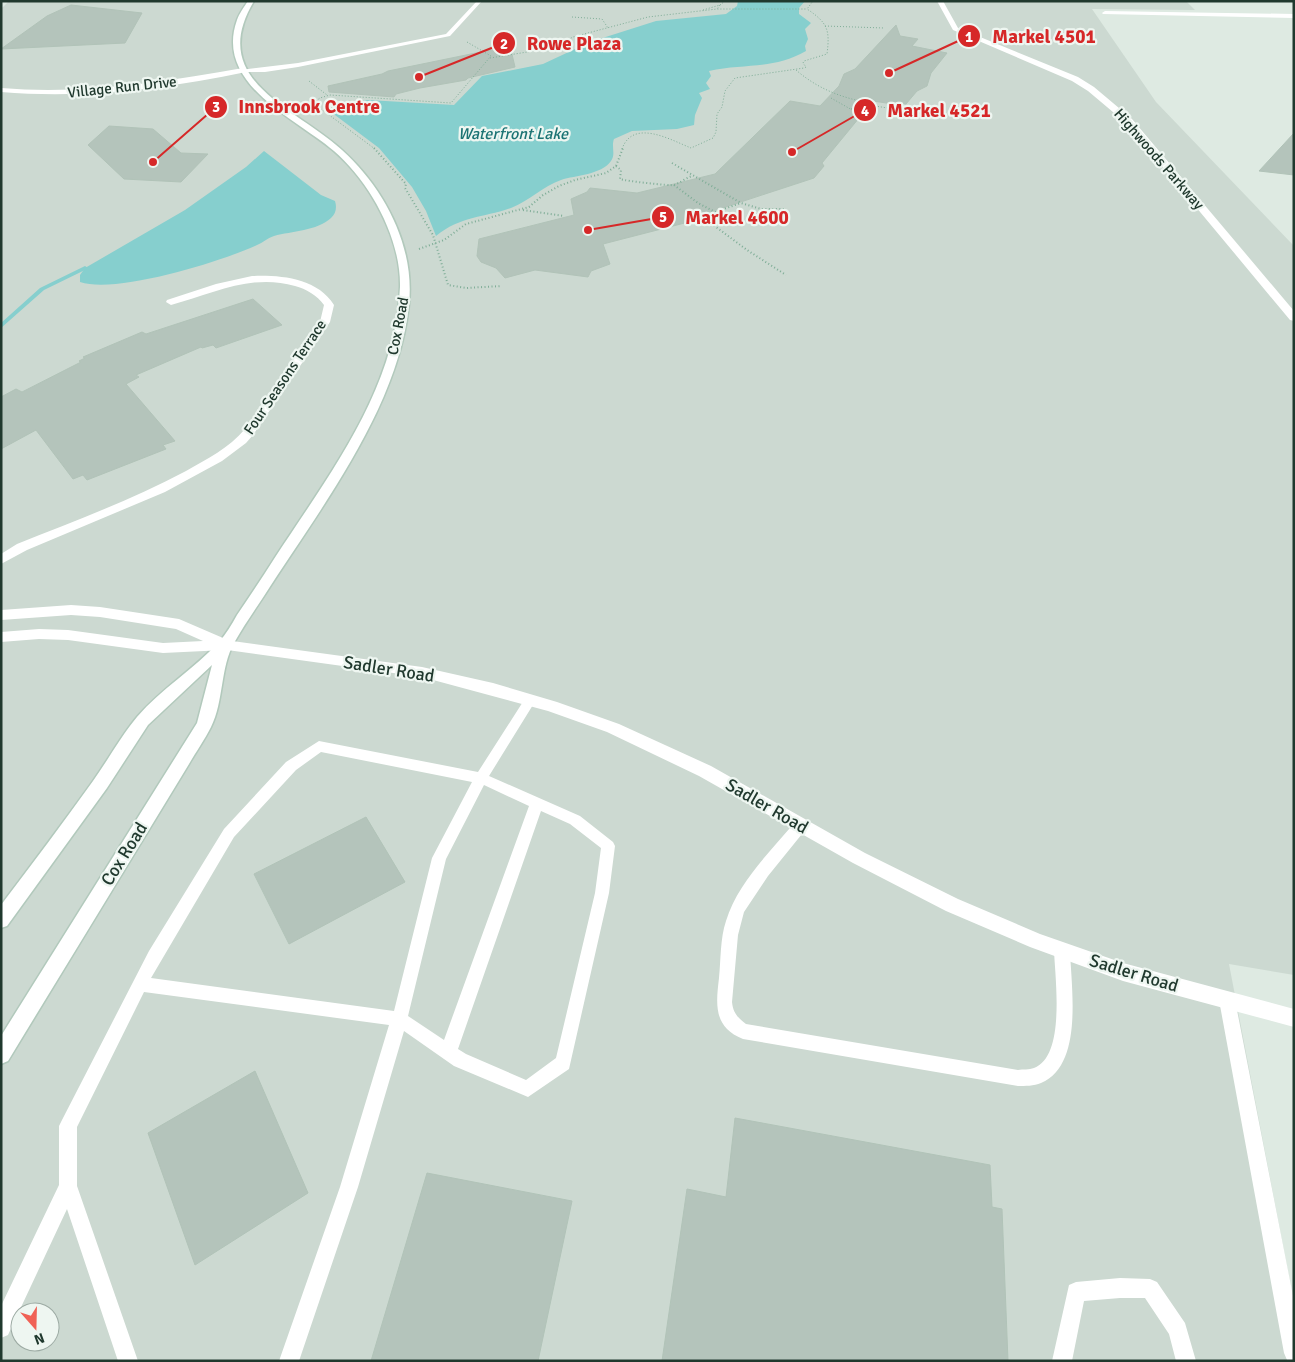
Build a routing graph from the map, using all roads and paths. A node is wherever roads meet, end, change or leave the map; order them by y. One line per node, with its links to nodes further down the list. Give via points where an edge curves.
1 (251, 1): 21 (street, Cox Road, via 236,31 235,45)
2 (480, 1): 17 (lane, via 448,35)
3 (725, 1): 6 (path)
4 (813, 1): 8 (path)
5 (940, 1): 46 (street, Highwoods Parkway, via 955,29 1076,79 1108,102 1129,121)
6 (720, 5): 7 (path); 9 (path)
7 (717, 9): 8 (path); 9 (path)
8 (808, 10): 13 (path, via 821,18)
9 (699, 12): 14 (path, via 648,17)
10 (1104, 13): 11 (street)
11 (1294, 16)
12 (572, 17): 14 (path, via 602,19)
13 (826, 26): 15 (path); 22 (path, via 827,54 804,61 806,67)
14 (608, 28): 18 (path, via 573,37 552,48)
15 (884, 28)
16 (467, 42): 18 (path, via 491,56)
17 (331, 58): 19 (lane); 21 (lane, via 265,70)
18 (489, 58): 25 (path, via 452,103)
19 (272, 61)
20 (260, 63): 21 (lane)
21 (243, 70): 24 (street, Village Run Drive, via 110,91 41,94); 42 (street, Cox Road, via 262,93 338,150 363,176 389,217)
22 (795, 70): 27 (path, via 806,80 841,98); 31 (path, via 735,78 725,91 713,138 690,148 649,132 638,133 624,144)
23 (303, 77): 25 (path)
24 (1, 90)
25 (328, 96): 41 (path, via 313,103 372,146 406,184 405,188 423,214)
26 (831, 98): 28 (path)
27 (870, 104): 28 (path); 28 (path, via 861,115); 29 (path)
28 (850, 109)
29 (937, 116)
30 (672, 163): 32 (path)
31 (616, 166): 33 (path, via 621,170 622,181); 37 (path, via 606,173 559,186 529,207)
32 (693, 175): 33 (path); 35 (path)
33 (674, 185): 39 (path)
34 (726, 189): 35 (path)
35 (720, 190): 36 (path)
36 (741, 202): 38 (path, via 761,209); 39 (path)
37 (520, 209): 40 (path); 41 (path, via 466,224)
38 (785, 209)
39 (715, 212): 43 (path, via 712,224 746,250)
40 (564, 216)
41 (435, 243): 42 (path); 44 (path, via 449,286)
42 (401, 255): 50 (street, Cox Road, via 404,305 396,344 377,403 342,465)
43 (786, 274)
44 (502, 286)
45 (171, 302): 47 (street, Four Seasons Terrace, via 231,283 277,278 314,290 330,305 325,322 242,440 218,458 161,488 53,532)
46 (1294, 318)
47 (1, 560)
48 (1, 615): 50 (street, via 71,610 100,612 180,624)
49 (1, 637): 50 (street, via 68,635 163,648)
50 (225, 645): 51 (street, Sadler Road, via 422,672); 55 (street, Cox Road, via 143,721); 62 (street, Cox Road, via 205,724)
51 (530, 700): 52 (lane); 54 (street, Sadler Road, via 613,728 688,763)
52 (481, 778): 53 (lane); 57 (lane, via 319,746 291,766 229,833); 60 (lane, via 439,858)
53 (537, 803): 61 (lane); 61 (lane, via 575,820 608,846 602,893 563,1063 528,1089)
54 (801, 825): 56 (street, Sadler Road, via 952,905); 56 (lane, via 758,879 733,921 724,1008 729,1022 743,1031 1018,1078 1038,1076 1055,1060 1064,1034)
55 (1, 920)
56 (1062, 950): 58 (street, Sadler Road, via 1123,972)
57 (140, 984): 60 (lane); 63 (lane, via 68,1126)
58 (1227, 1000): 59 (street, Sadler Road); 65 (lane)
59 (1294, 1018)
60 (399, 1019): 61 (lane); 67 (lane, via 349,1187)
61 (448, 1053)
62 (1, 1054)
63 (68, 1186): 64 (lane); 66 (lane)
64 (1, 1328)
65 (1294, 1353)
66 (128, 1361)
67 (290, 1361)
68 (1062, 1361): 69 (lane, via 1076,1292 1120,1288 1150,1289 1178,1330)
69 (1186, 1361)

